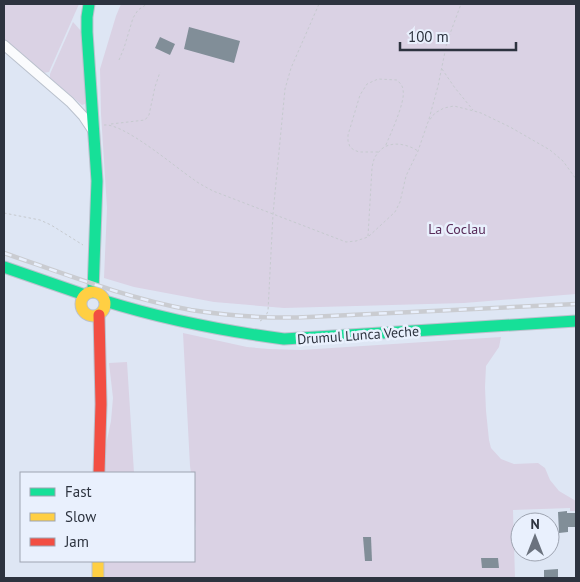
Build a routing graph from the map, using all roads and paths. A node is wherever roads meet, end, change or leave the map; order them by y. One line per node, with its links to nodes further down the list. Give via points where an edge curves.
1 (89, 4): 12 (street, via 87,32)
2 (147, 4): 6 (path, via 133,18)
3 (319, 4): 18 (path, via 290,68 285,89)
4 (461, 4): 7 (path, via 447,42)
5 (4, 45): 12 (street, via 70,102)
6 (119, 60)
7 (442, 68): 9 (path); 10 (path)
8 (160, 72): 11 (path, via 146,120)
9 (474, 111): 10 (path, via 454,106 444,108); 16 (path, via 550,150 563,160)
10 (428, 122): 14 (path)
11 (108, 125): 12 (path, via 103,125); 18 (path, via 119,128 147,146 201,185)
12 (94, 134): 20 (street, via 97,181)
13 (386, 147): 14 (path, via 406,145); 15 (path); 15 (path, via 404,91 397,80 378,79 367,84 360,95 348,141 350,147 359,152)
14 (418, 151): 19 (path, via 395,212)
15 (378, 152): 19 (path, via 372,168)
16 (576, 179)
17 (4, 213): 20 (path, via 40,220)
18 (273, 214): 19 (path, via 346,242); 26 (path, via 268,311)
19 (368, 237)
20 (94, 252): 24 (street)
21 (576, 257): 22 (path)
22 (576, 260)
23 (4, 267): 24 (street)
24 (86, 297): 25 (street, via 83,311); 25 (street, via 101,294)
25 (100, 311): 27 (street, Drumul Lunca Veche, via 141,312 284,339); 28 (street)
26 (260, 321)
27 (576, 321)
28 (99, 472)
29 (98, 562): 30 (street)
30 (98, 578)

